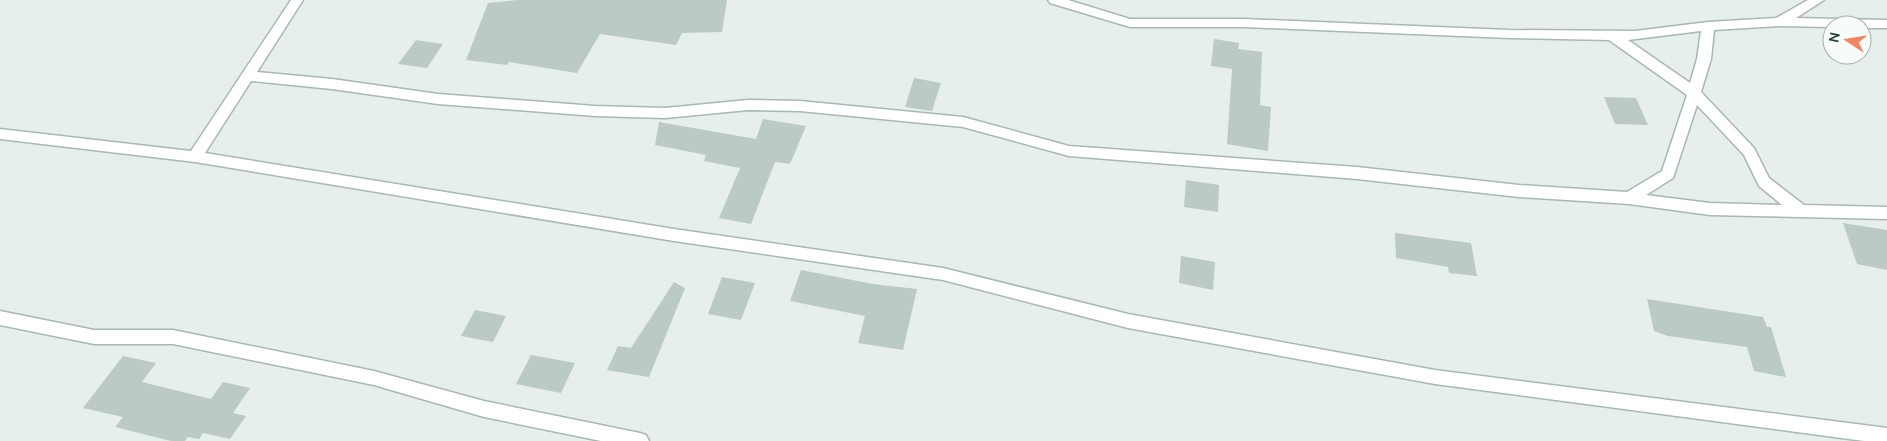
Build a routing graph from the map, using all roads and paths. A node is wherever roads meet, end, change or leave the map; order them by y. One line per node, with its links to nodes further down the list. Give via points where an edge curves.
1 (298, 0): 8 (street)
2 (1054, 0): 7 (street, via 1130,23 1244,23)
3 (1818, 0): 4 (street)
4 (1779, 22): 5 (street); 6 (street)
5 (1887, 24)
6 (1708, 26): 7 (street); 9 (street, via 1704,59)
7 (1612, 36): 9 (street)
8 (246, 76): 11 (street); 12 (street, via 438,99 595,112 666,113 748,105 800,106 963,122 1069,151)
9 (1694, 93): 12 (street, via 1668,174); 13 (street, via 1749,152 1764,182)
10 (0, 134): 11 (street)
11 (195, 157): 16 (street, via 664,233 943,274 1128,321 1435,376)
12 (1629, 198): 13 (street, via 1710,209)
13 (1802, 212): 14 (street)
14 (1887, 213)
15 (0, 318): 17 (street, via 94,337 172,337 374,378 484,409)
16 (1887, 436)
17 (640, 441)

